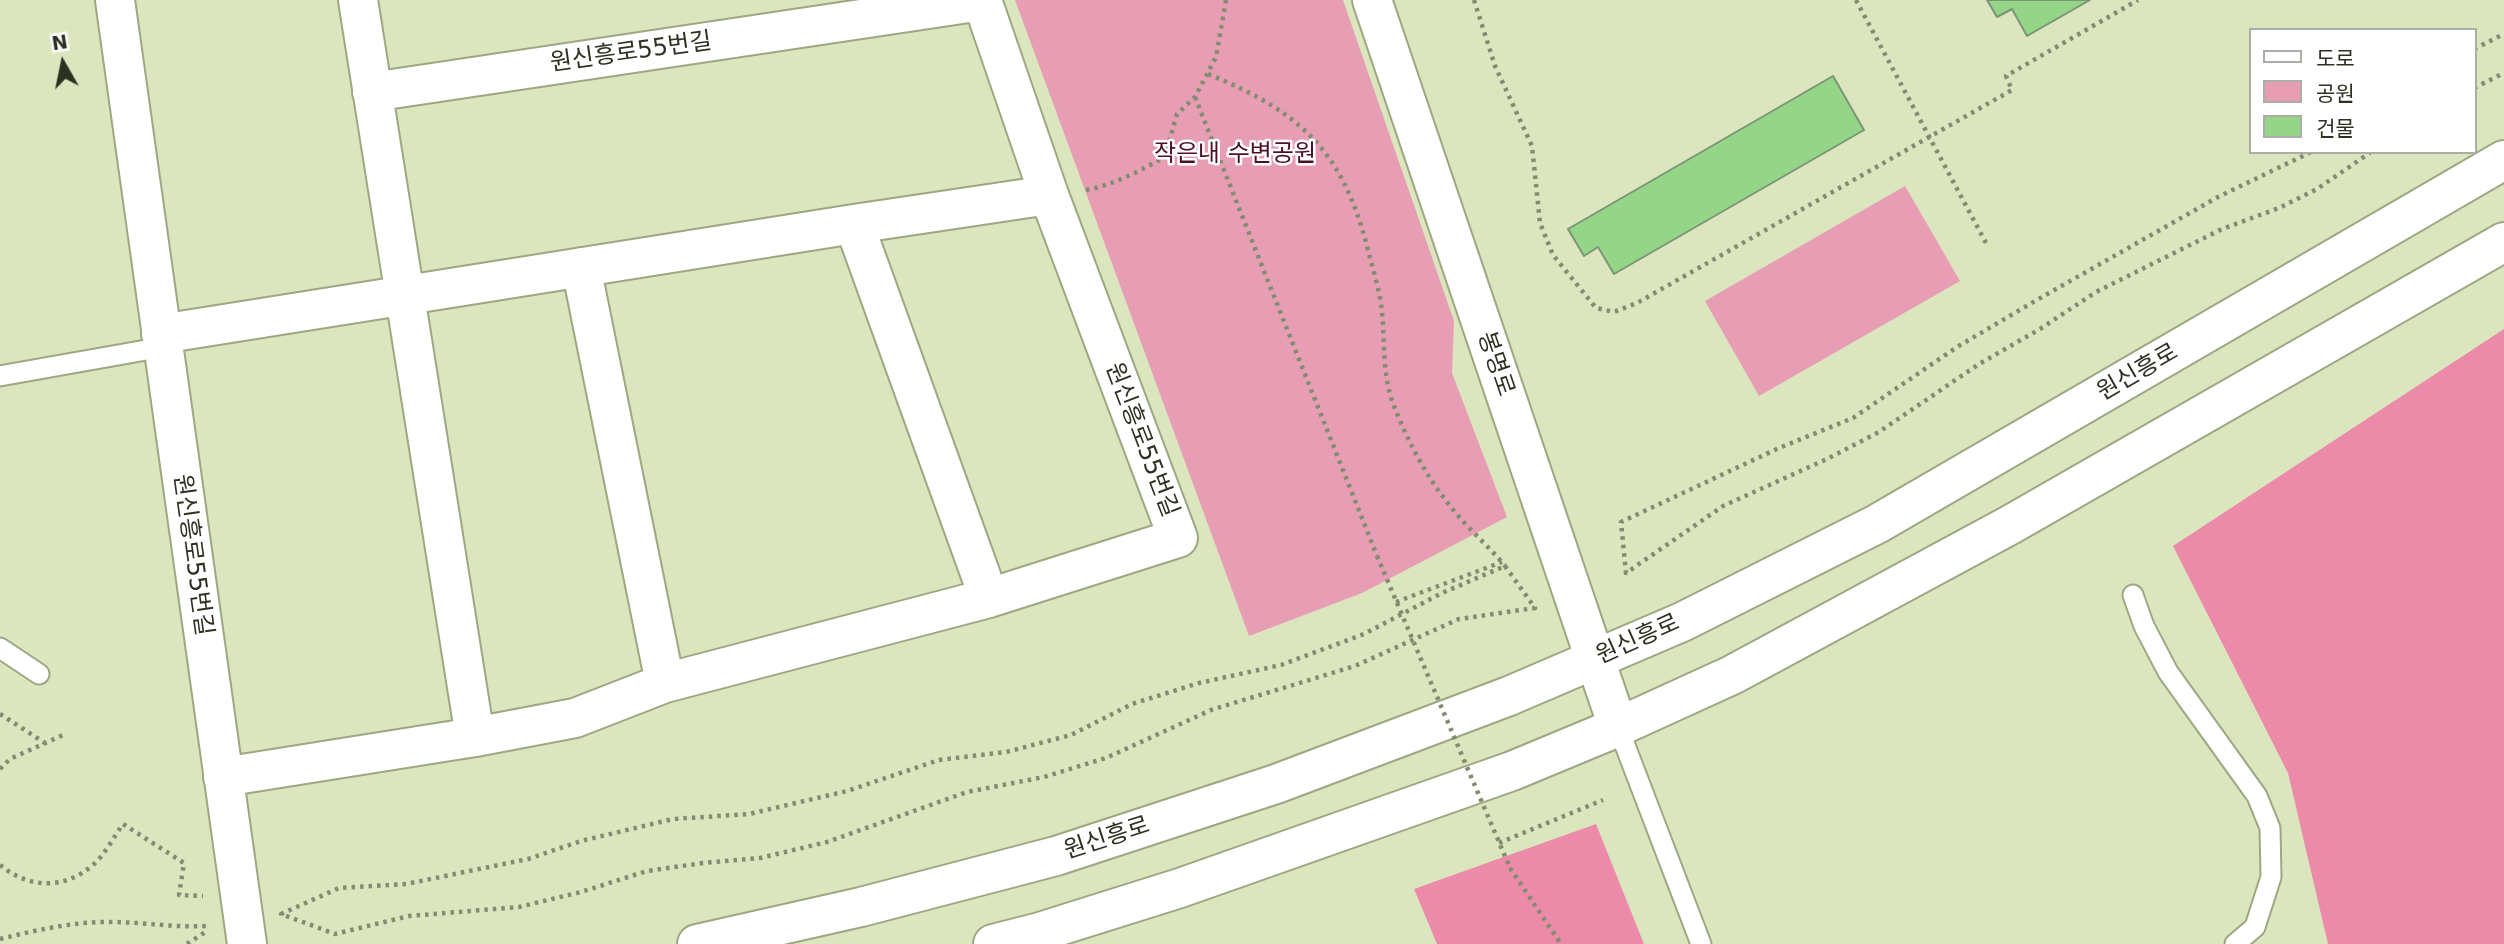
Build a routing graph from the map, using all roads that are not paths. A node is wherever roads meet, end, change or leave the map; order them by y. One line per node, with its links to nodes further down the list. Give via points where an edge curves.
1 (115, 0): 12 (street, 원신흥로55번길)
2 (358, 0): 5 (street)
3 (1372, 0): 17 (street, 봉명로)
4 (982, 1): 5 (street, 원신흥로55번길); 7 (street, 원신흥로55번길)
5 (372, 92): 11 (street)
6 (2504, 160): 17 (street, 원신흥로, via 1877,524 1682,622)
7 (1049, 195): 8 (street); 15 (street, 원신흥로55번길, via 1178,538)
8 (854, 224): 10 (street); 15 (street)
9 (2504, 242): 20 (street, via 2010,526 1732,675)
10 (581, 267): 11 (street); 19 (street)
11 (405, 294): 12 (street); 21 (street)
12 (162, 340): 13 (lane); 22 (street, 원신흥로55번길)
13 (0, 376)
14 (2133, 595): 27 (lane, via 2168,672 2256,796 2270,828 2271,877 2255,927)
15 (989, 598): 19 (street, 원신흥로55번길)
16 (0, 648): 18 (lane)
17 (1595, 659): 20 (street, 봉명로); 24 (street, 원신흥로, via 1289,779 1056,856)
18 (39, 674)
19 (665, 683): 21 (street, 원신흥로55번길, via 575,718)
20 (1618, 727): 25 (street, via 1512,771 1278,854); 26 (lane)
21 (475, 737): 22 (street, 원신흥로55번길)
22 (223, 777): 23 (street, 원신흥로55번길)
23 (247, 944)
24 (697, 944)
25 (993, 944)
26 (1701, 944)
27 (2235, 944)

